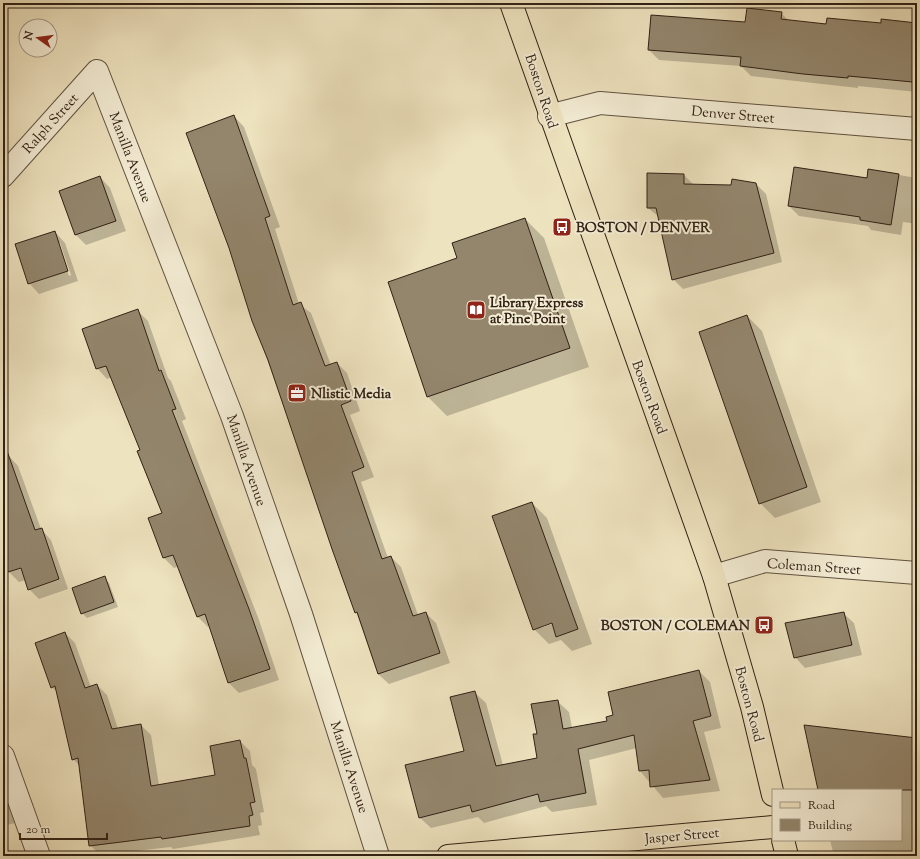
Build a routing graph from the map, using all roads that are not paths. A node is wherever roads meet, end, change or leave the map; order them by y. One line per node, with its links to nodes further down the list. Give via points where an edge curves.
1 (511, 3): 3 (main road, Boston Road)
2 (97, 70): 5 (street, Ralph Street); 13 (street, Manilla Avenue, via 232,416 301,614)
3 (550, 116): 4 (street, Denver Street, via 600,103); 7 (main road, Boston Road)
4 (917, 129)
5 (3, 176)
6 (917, 573): 7 (street, Coleman Street, via 765,561)
7 (714, 576): 9 (main road, Boston Road, via 749,697)
8 (3, 756): 12 (street)
9 (772, 791)
10 (772, 827): 14 (main road, Jasper Street)
11 (783, 841): 15 (main road)
12 (39, 856)
13 (378, 856)
14 (448, 856)
15 (787, 856)

